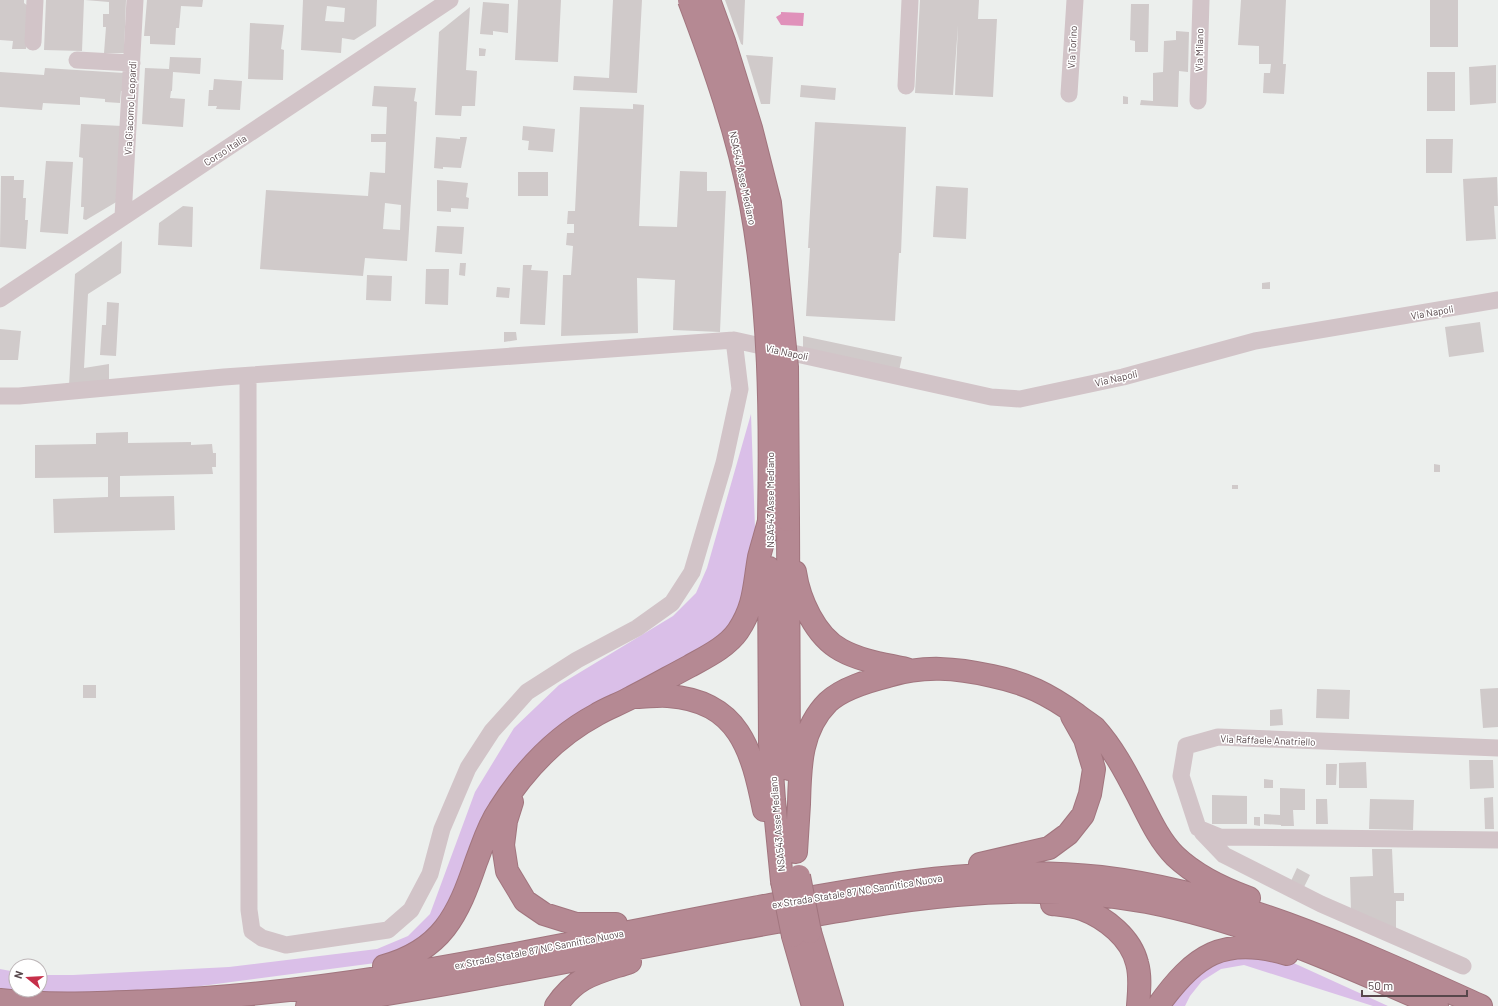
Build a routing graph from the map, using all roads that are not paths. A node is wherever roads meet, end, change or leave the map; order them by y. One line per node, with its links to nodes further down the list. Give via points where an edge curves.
1 (35, 0): 9 (street)
2 (135, 0): 11 (street, Via Giacomo Leopardi)
3 (450, 0): 15 (street, Corso Italia)
4 (689, 0): 21 (highway, NSA543 Asse Mediano, bridge, via 734,132 751,205 762,285 770,437)
5 (709, 0): 21 (highway, NSA543 Asse Mediano, bridge, via 724,40 770,203 787,367)
6 (910, 0): 12 (street)
7 (1075, 0): 13 (street, Via Torino)
8 (1201, 0): 14 (street, Via Milano)
9 (33, 42)
10 (77, 60): 11 (street)
11 (132, 63): 15 (street, Via Giacomo Leopardi)
12 (906, 86)
13 (1069, 94)
14 (1198, 101)
15 (123, 217): 16 (street, Corso Italia)
16 (0, 299)
17 (1498, 300): 18 (street, Via Napoli, via 1255,341 1123,377 1020,399 991,397)
18 (734, 340): 19 (street, Via Napoli); 19 (street, via 740,389 724,463 692,572 672,603 637,628 577,660 527,692 492,731 468,768 442,829 430,874 412,910 388,930 286,945 262,938 252,931 249,910)
19 (248, 376): 20 (street, Via Napoli)
20 (0, 396)
21 (779, 520): 22 (highway, via 806,609 819,631 840,650 866,660); 23 (highway, via 760,556 756,589 749,610 737,632 722,646 700,660); 29 (highway, NSA543 Asse Mediano, via 788,743); 30 (highway, NSA543 Asse Mediano, via 770,743)
22 (909, 669): 24 (highway, via 965,670 1004,678 1031,687); 29 (highway, via 849,689 829,701 814,720 803,744 799,769)
23 (632, 697): 26 (highway, via 595,715 560,739 535,762); 30 (highway, via 668,696 695,700 722,713 743,738 753,766 769,836)
24 (1068, 708): 31 (highway, via 1086,739 1094,769 1090,794 1083,814 1068,834 1049,848); 35 (highway, via 1094,727 1111,749 1158,833 1174,855 1197,874 1228,890 1279,908 1314,925)
25 (1498, 748): 27 (street, Via Raffaele Anatriello, via 1218,737 1186,746 1181,776)
26 (516, 786): 33 (highway, via 506,821 503,845 507,871 525,901 544,914 576,924); 39 (highway, via 498,811 486,834 466,892 451,921 433,943 411,957)
27 (1198, 828): 28 (street, via 1220,837); 36 (street, via 1224,855 1321,904)
28 (1498, 840)
29 (796, 852): 30 (highway, NSA543 Asse Mediano)
30 (791, 879): 34 (highway, NSA543 Asse Mediano, bridge)
31 (919, 880): 33 (highway, ex Strada Statale 87 NC Sannitica Nuova); 35 (highway, ex Strada Statale 87 NC Sannitica Nuova, via 995,874 1052,874 1099,877 1150,885 1256,912)
32 (990, 891): 33 (highway, ex Strada Statale 87 NC Sannitica Nuova); 38 (highway, ex Strada Statale 87 NC Sannitica Nuova, via 1051,891 1146,902 1250,929); 48 (highway, via 1082,909 1110,925 1128,942 1137,963 1140,982)
33 (685, 930): 39 (highway, ex Strada Statale 87 NC Sannitica Nuova, via 464,963); 43 (highway, via 648,956 589,975 565,992)
34 (801, 934): 37 (highway, NSA543 Asse Mediano); 44 (highway, via 794,970); 45 (highway, NSA543 Asse Mediano)
35 (1356, 951): 51 (highway, ex Strada Statale 87 NC Sannitica Nuova)
36 (1463, 966)
37 (820, 970): 46 (highway, NSA543 Asse Mediano); 47 (highway)
38 (1379, 980): 49 (highway, via 1279,952 1233,947 1207,956 1185,971); 50 (highway, ex Strada Statale 87 NC Sannitica Nuova)
39 (310, 997): 40 (highway, ex Strada Statale 87 NC Sannitica Nuova, via 89,1003)
40 (0, 1000)
41 (401, 1006): 42 (highway)
42 (409, 1006)
43 (556, 1006)
44 (800, 1006)
45 (813, 1006)
46 (832, 1006)
47 (841, 1006)
48 (1138, 1006)
49 (1158, 1006)
50 (1437, 1006)
51 (1481, 1006)

